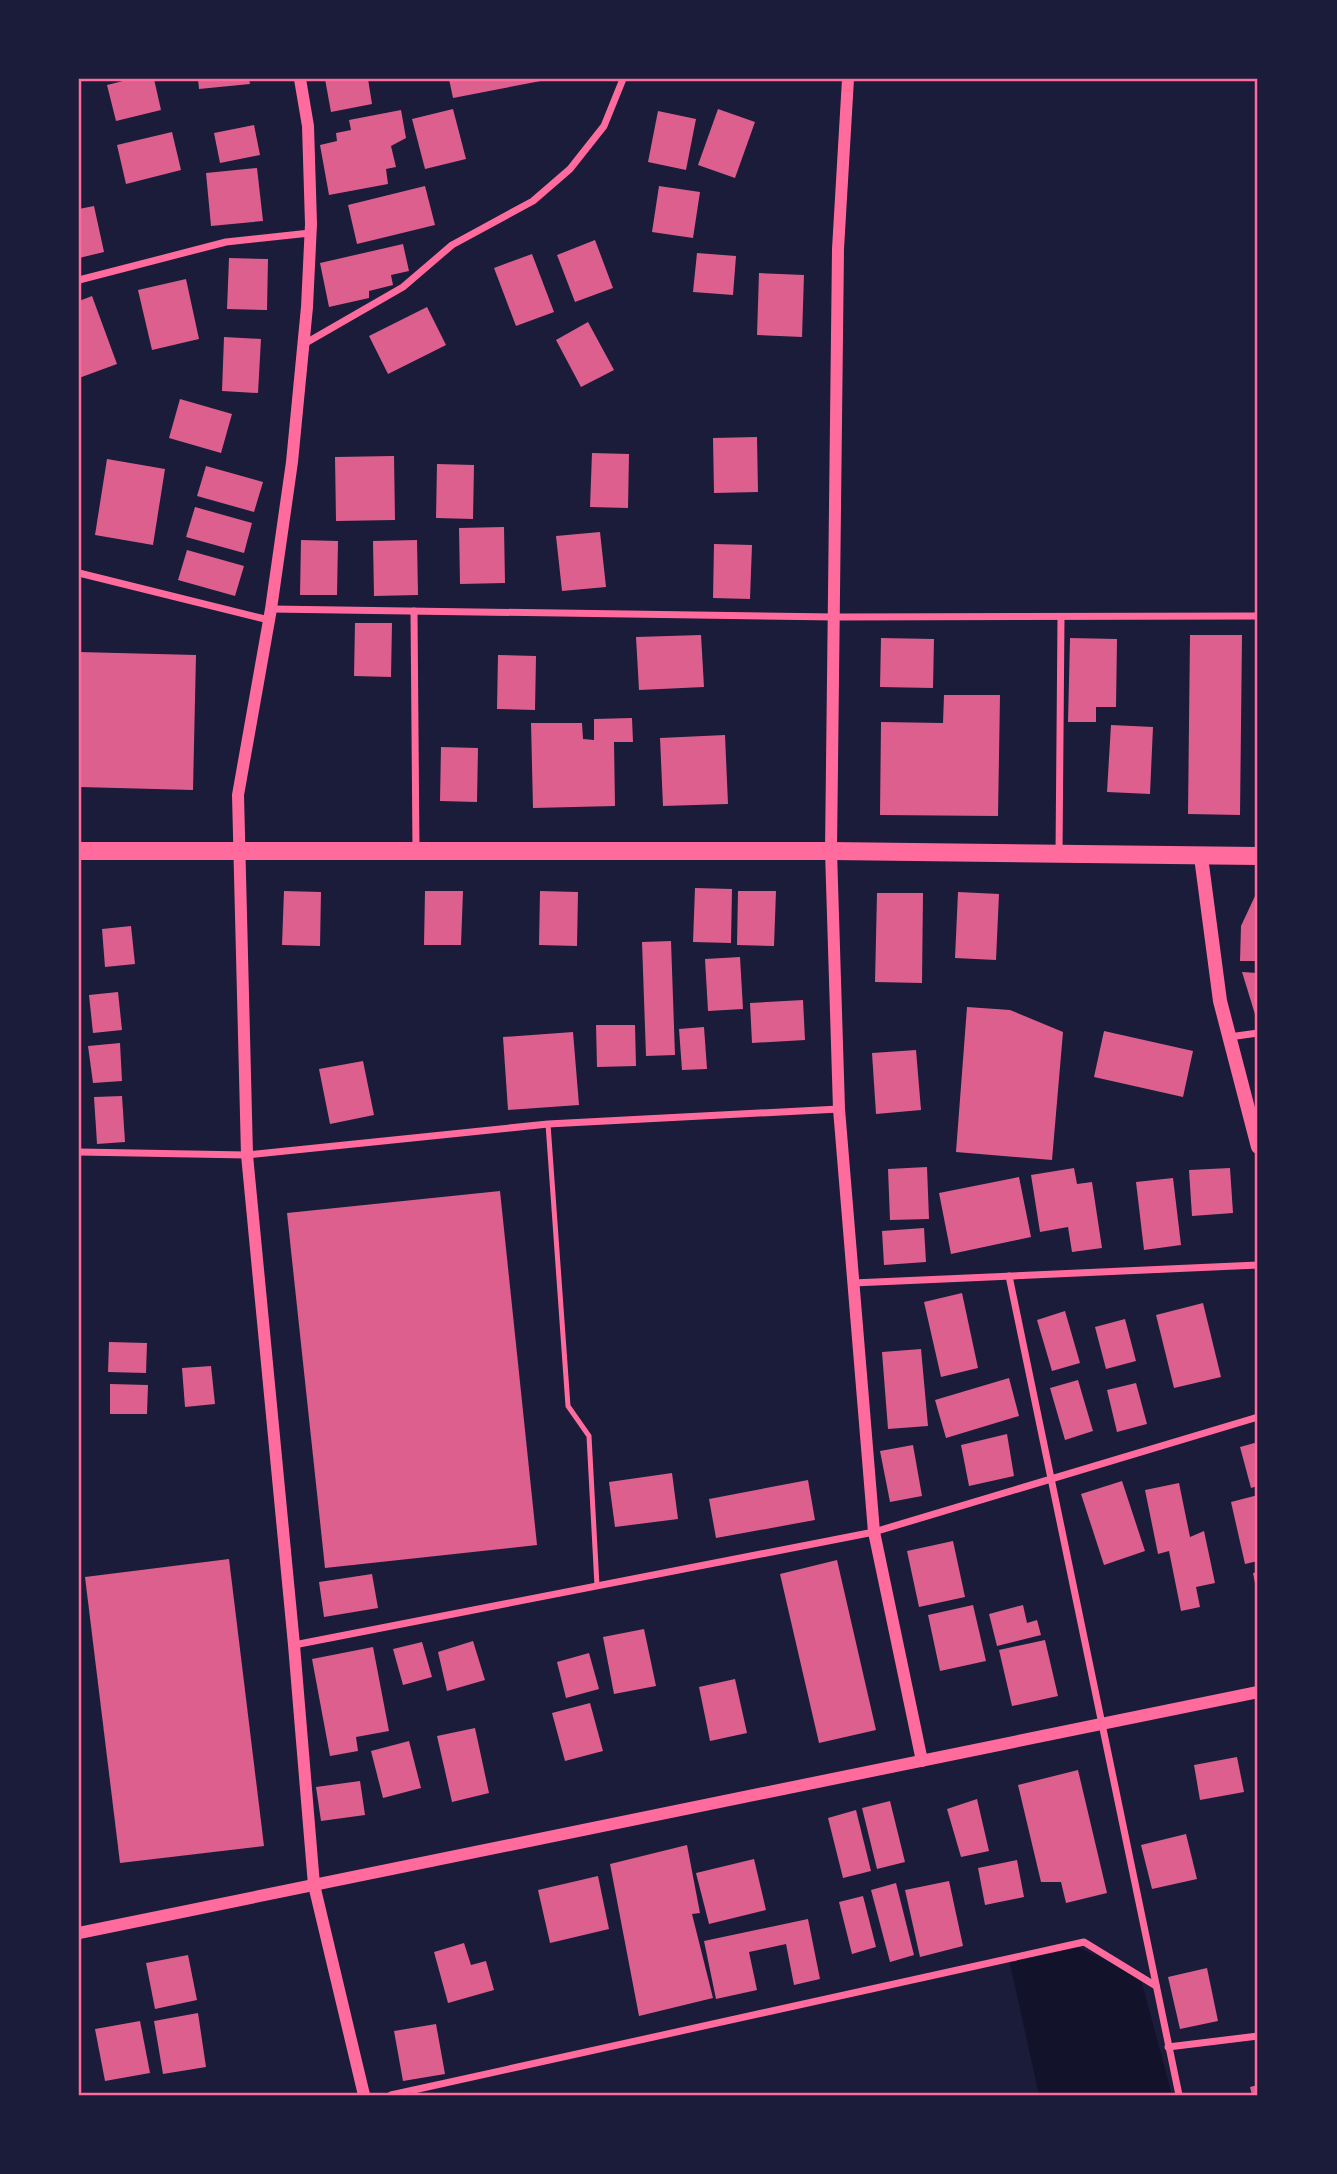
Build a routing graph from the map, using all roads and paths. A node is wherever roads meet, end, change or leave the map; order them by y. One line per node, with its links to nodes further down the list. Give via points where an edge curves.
1 (300, 79): 4 (street, via 308,126)
2 (623, 79): 6 (street, via 604,126 570,169 533,201 452,245 403,287)
3 (848, 79): 11 (street, via 838,249)
4 (310, 233): 5 (street, via 226,242); 6 (street)
5 (79, 280)
6 (303, 345): 9 (street)
7 (79, 573): 9 (street)
8 (414, 611): 9 (street); 11 (street); 15 (street)
9 (270, 614): 14 (street, via 237,795)
10 (1258, 616): 12 (street)
11 (835, 617): 12 (street); 16 (street)
12 (1061, 617): 17 (street)
13 (79, 851): 14 (main road)
14 (239, 851): 15 (main road); 26 (street)
15 (416, 851): 16 (main road)
16 (831, 851): 17 (main road); 22 (street)
17 (1059, 855): 19 (main road)
18 (1258, 856): 19 (main road)
19 (1201, 857): 21 (main road)
20 (1258, 1033): 21 (street)
21 (1229, 1037): 24 (main road)
22 (839, 1109): 23 (street); 29 (street)
23 (548, 1124): 26 (street); 33 (lane, via 568,1406 589,1436)
24 (1258, 1147)
25 (79, 1152): 26 (street)
26 (247, 1155): 34 (street)
27 (1258, 1265): 28 (street)
28 (1009, 1276): 29 (street); 31 (street)
29 (853, 1283): 32 (street)
30 (1258, 1417): 31 (street)
31 (1052, 1479): 32 (street); 36 (street)
32 (874, 1532): 33 (street); 37 (street)
33 (597, 1586): 34 (street)
34 (294, 1645): 38 (street)
35 (1258, 1692): 36 (street)
36 (1103, 1724): 37 (street); 40 (street)
37 (922, 1761): 38 (street)
38 (314, 1885): 39 (street); 43 (street)
39 (79, 1933)
40 (1156, 1986): 42 (street); 44 (street, via 1084,1942)
41 (1258, 2036): 42 (street)
42 (1168, 2047): 45 (street)
43 (364, 2095)
44 (391, 2095)
45 (1180, 2095)

